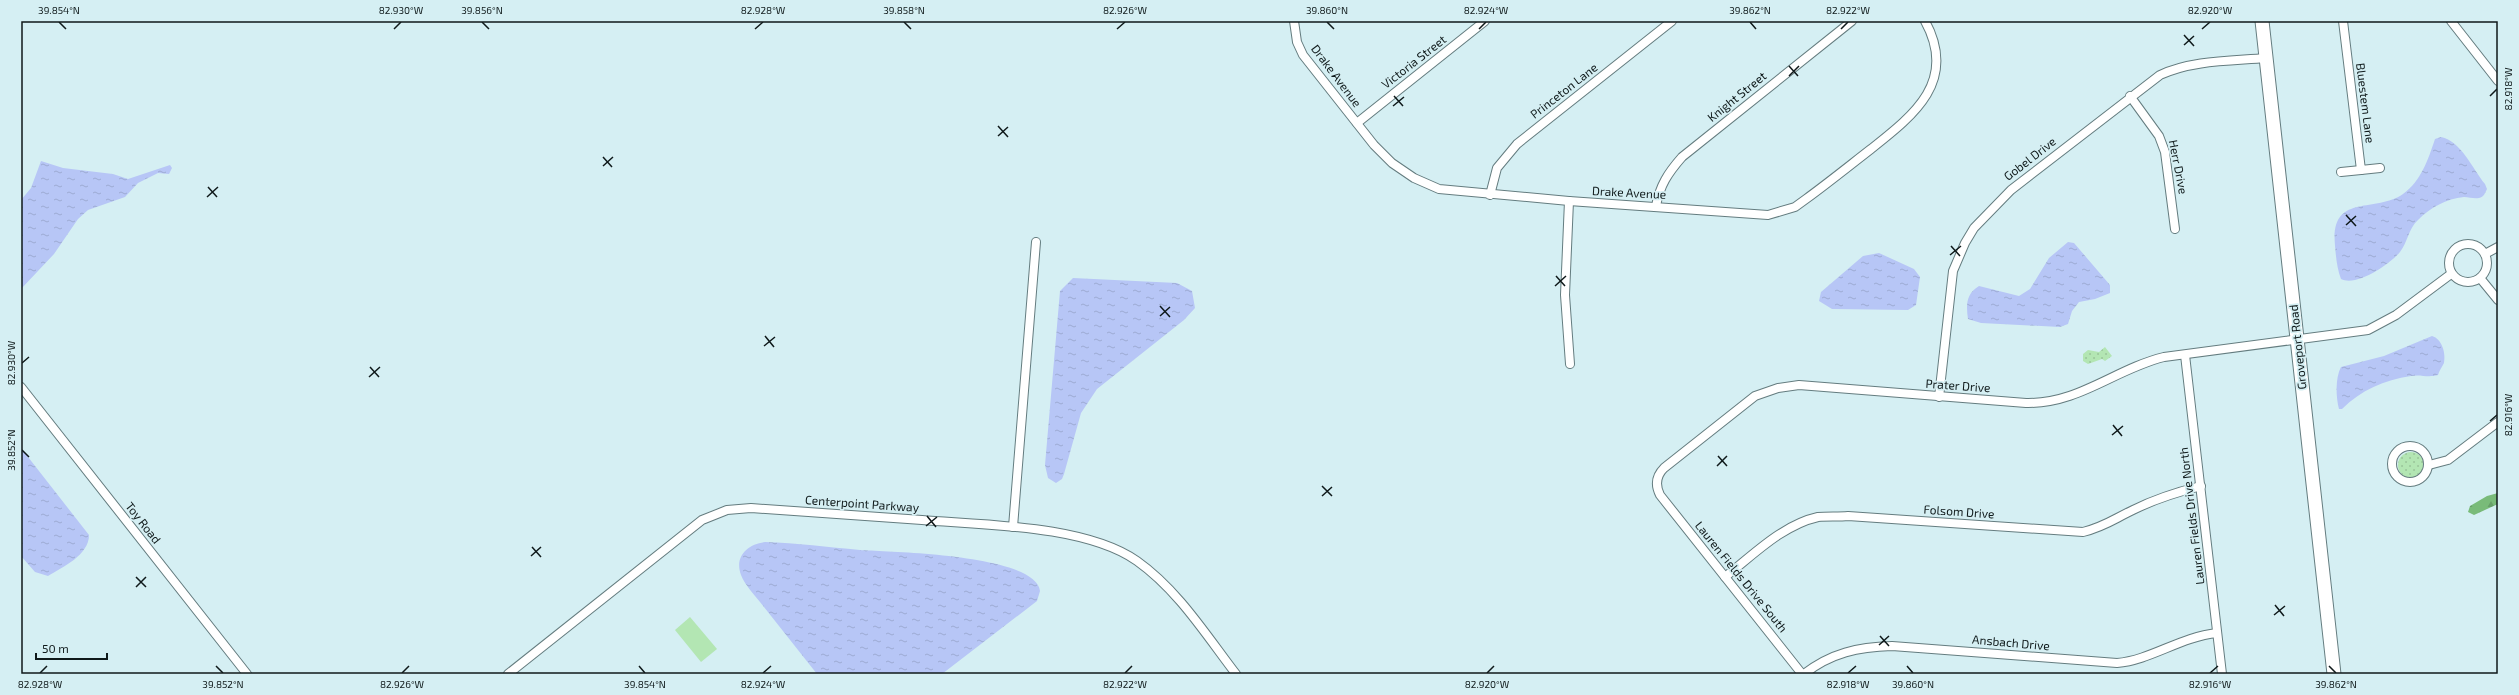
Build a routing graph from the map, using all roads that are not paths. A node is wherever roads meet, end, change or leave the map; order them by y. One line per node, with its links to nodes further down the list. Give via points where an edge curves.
1 (1294, 21): 12 (street, Drake Avenue, via 1297,42 1303,55)
2 (1485, 21): 12 (street, Victoria Street)
3 (1672, 21): 16 (street, Princeton Lane, via 1517,144 1498,168)
4 (1852, 21): 18 (street, Knight Street, via 1682,157 1660,186)
5 (1925, 21): 18 (street, Drake Avenue, via 1932,37 1936,58 1934,80 1922,104 1905,122 1795,207 1768,215)
6 (2262, 21): 9 (main road, Groveport Road)
7 (2343, 21): 14 (street, Bluestem Lane)
8 (2451, 21): 10 (street)
9 (2266, 58): 11 (street, Gobel Drive, via 2198,64 2173,69); 26 (main road, Groveport Road)
10 (2498, 81)
11 (2130, 96): 19 (street, Herr Drive, via 2159,136 2165,152); 30 (street, Gobel Drive, via 1998,201 1974,228 1952,271)
12 (1357, 123): 16 (street, Drake Avenue, via 1392,164 1414,178 1439,189)
13 (2380, 168): 14 (street)
14 (2362, 170): 15 (street)
15 (2341, 172)
16 (1490, 195): 17 (street, Drake Avenue)
17 (1569, 201): 18 (street, Drake Avenue); 28 (street, via 1564,295)
18 (1656, 206)
19 (2175, 229)
20 (1036, 242): 35 (street)
21 (2498, 247): 22 (street)
22 (2485, 254): 23 (street, via 2476,246 2464,244 2458,247 2450,256); 24 (street, via 2487,267)
23 (2451, 274): 24 (street, via 2461,282 2468,283); 26 (street, Prater Drive, via 2396,315 2368,330)
24 (2480, 278): 25 (street)
25 (2498, 300)
26 (2298, 338): 27 (street, Prater Drive); 43 (main road, Groveport Road)
27 (2185, 355): 30 (street, Prater Drive, via 2164,357 2136,365 2088,389 2056,401 2026,403); 33 (street, Lauren Fields Drive North)
28 (1570, 364)
29 (21, 387): 38 (street, Toy Road)
30 (1939, 396): 34 (street, Prater Drive, via 1800,385 1778,388 1755,396 1664,468 1657,481)
31 (2498, 422): 32 (street, via 2448,460)
32 (2429, 465): 32 (street, via 2427,456 2415,446 2407,445 2400,448 2392,462 2393,471 2405,481 2421,479)
33 (2201, 486): 36 (street, Folsom Drive, via 2170,494 2133,510 2104,527 2083,532 1848,516 1818,518 1773,539); 37 (street, Lauren Fields Drive North)
34 (1660, 495): 36 (street, Lauren Fields Drive South)
35 (1013, 527): 39 (street, Centerpoint Parkway, via 751,508 727,510 702,520); 40 (street, Centerpoint Parkway, via 1081,537 1137,561 1170,590)
36 (1725, 577): 41 (street, Lauren Fields Drive South)
37 (2217, 633): 41 (street, Ansbach Drive, via 2187,638 2129,662 1892,646 1849,650 1829,658); 42 (street, Lauren Fields Drive North)
38 (247, 674)
39 (508, 674)
40 (1236, 674)
41 (1803, 674)
42 (2222, 674)
43 (2334, 674)

